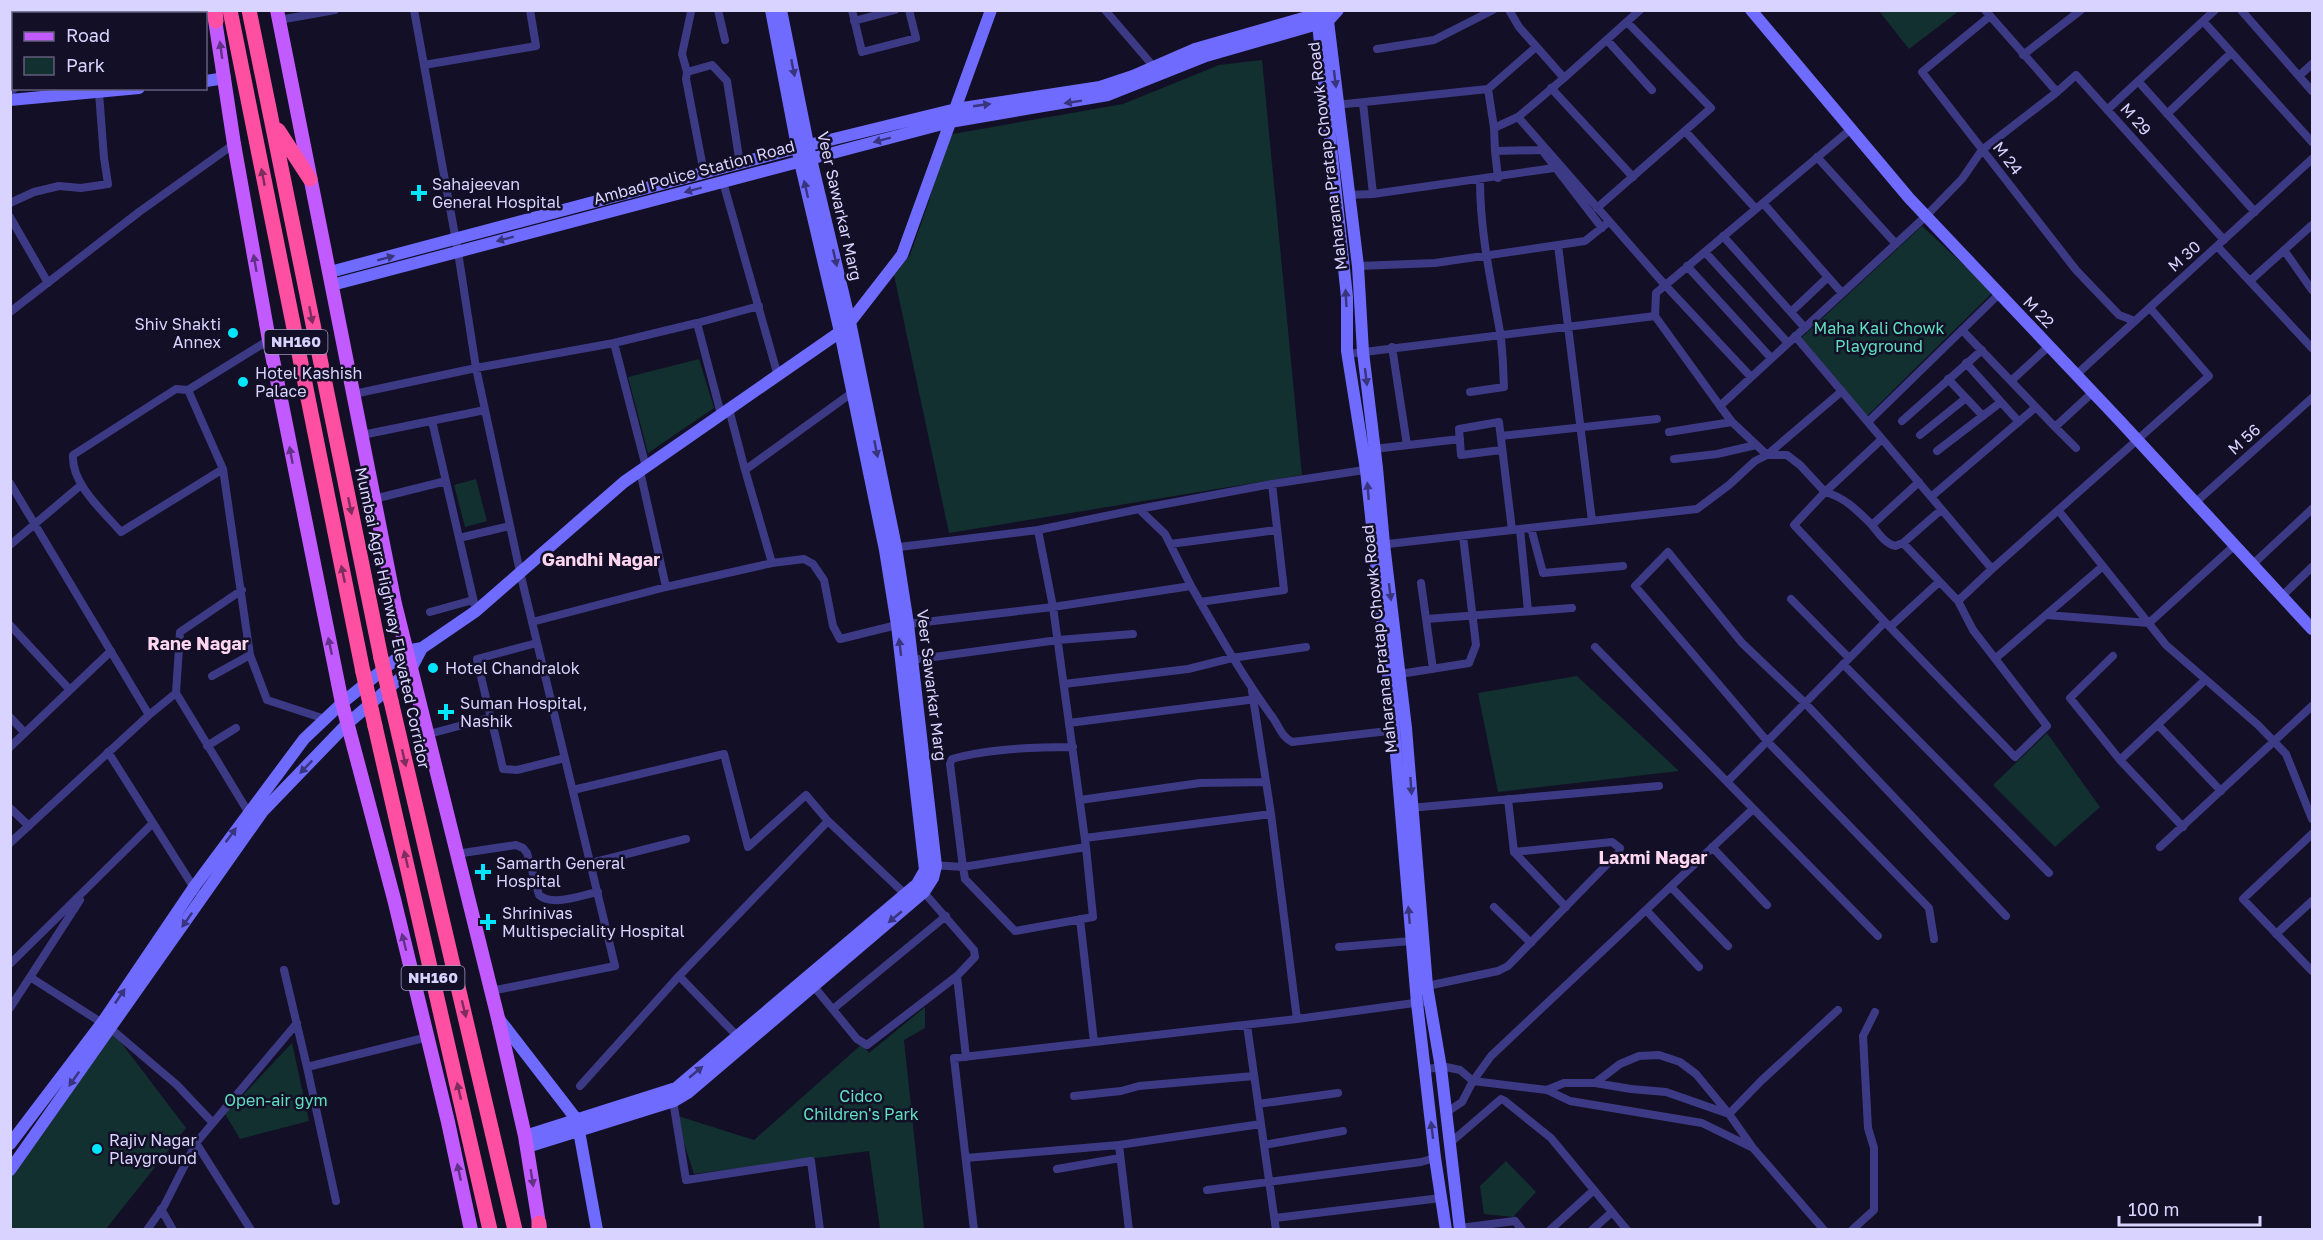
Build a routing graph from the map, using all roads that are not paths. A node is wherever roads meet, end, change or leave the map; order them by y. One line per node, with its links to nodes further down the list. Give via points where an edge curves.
1 (230, 10): 405 (highway, NH160, one-way to 1, bridge, via 363,672)
2 (249, 10): 60 (highway, Mumbai Agra Highway Elevated Corridor / NH160)
3 (335, 10): 24 (street)
4 (414, 10): 37 (street)
5 (530, 10): 37 (street, via 536,46)
6 (718, 10): 29 (street)
7 (771, 10): 31 (street, Veer Sawarkar Marg)
8 (781, 10): 31 (street, Veer Sawarkar Marg)
9 (852, 10): 26 (street)
10 (895, 10): 26 (street)
11 (909, 10): 26 (street, via 916,38 862,52)
12 (991, 10): 55 (street)
13 (1105, 10): 38 (street)
14 (1493, 10): 33 (street, via 1434,40)
15 (1509, 10): 32 (street)
16 (1640, 10): 28 (street)
17 (1751, 10): 62 (street, M 22)
18 (2081, 10): 35 (street)
19 (2215, 10): 27 (street)
20 (2241, 10): 40 (street)
21 (693, 11): 39 (street, via 682,54)
22 (1987, 13): 35 (street); 67 (street, M 24, via 1922,72)
23 (215, 14): 41 (main road, one-way to 23)
24 (278, 15): 77 (main road)
25 (1328, 15): 38 (street, Ambad Police Station Road, via 1196,49); 54 (street, Maharana Pratap Chowk Road); 59 (street, Ambad Police Station Road, one-way to 59, via 1206,56 1108,95)
26 (854, 21)
27 (2203, 21): 34 (street); 44 (street)
28 (1627, 22): 30 (street); 63 (street, via 1711,108)
29 (725, 40)
30 (1607, 40): 42 (street); 48 (street)
31 (782, 41): 66 (street, Veer Sawarkar Marg)
32 (1536, 47): 42 (street); 46 (street)
33 (1377, 48)
34 (2231, 52): 57 (street); 64 (street)
35 (2023, 55): 50 (street)
36 (2313, 64): 40 (street)
37 (424, 65): 94 (street)
38 (1154, 67): 55 (street, Ambad Police Station Road, one-way to 38, via 1100,87)
39 (687, 72): 72 (street, via 712,65 728,81); 74 (street)
40 (2299, 76): 49 (street)
41 (225, 78): 43 (street); 65 (main road)
42 (1564, 78): 45 (street)
43 (207, 81)
44 (2138, 81): 56 (street); 57 (street)
45 (1551, 88): 58 (street); 75 (street)
46 (1488, 89): 53 (street); 61 (street)
47 (123, 90): 51 (street)
48 (1652, 90)
49 (2313, 91)
50 (2057, 92): 56 (street, M 29, via 2076,75); 67 (street)
51 (99, 93): 52 (street); 82 (street, via 108,184 59,186)
52 (10, 100)
53 (1363, 102): 54 (street); 80 (street)
54 (1332, 105): 81 (street, Maharana Pratap Chowk Road); 130 (street, Maharana Pratap Chowk Road, one-way to 54)
55 (956, 109): 59 (street); 66 (street, Ambad Police Station Road)
56 (2107, 110): 92 (street, M 29)
57 (2167, 114): 85 (street)
58 (1518, 117): 61 (street); 84 (street)
59 (950, 122): 71 (street, Ambad Police Station Road, one-way to 71); 115 (street, via 902,255)
60 (273, 123): 77 (highway); 406 (highway, Mumbai Agra Highway Elevated Corridor / NH160, one-way to 406, bridge, via 391,700)
61 (1494, 128): 68 (street)
62 (1851, 129): 69 (street); 86 (street, M 22)
63 (1685, 131): 75 (street); 83 (street)
64 (2313, 142)
65 (234, 144): 104 (street); 122 (main road, one-way to 65)
66 (803, 147): 71 (street, Veer Sawarkar Marg); 72 (street, Ambad Police Station Road)
67 (1982, 150): 86 (street, via 1962,179); 114 (street, M 24, via 2076,270 2119,315)
68 (1495, 151): 73 (street, via 1542,150); 76 (street)
69 (1817, 158): 83 (street); 93 (street)
70 (2313, 159): 85 (street, M 30)
71 (805, 160): 79 (street, Ambad Police Station Road); 115 (street, Veer Sawarkar Marg, one-way to 115); 120 (street, Veer Sawarkar Marg, one-way to 71)
72 (740, 164): 74 (street, Ambad Police Station Road)
73 (1554, 168): 76 (street); 90 (street)
74 (704, 173): 94 (street, Ambad Police Station Road)
75 (1633, 177): 84 (street)
76 (1498, 178): 78 (street)
77 (310, 179): 102 (main road)
78 (1480, 180): 80 (street); 98 (street)
79 (723, 182): 94 (street, Ambad Police Station Road, one-way to 94); 109 (street)
80 (1373, 194): 81 (street)
81 (1348, 195): 99 (street, Maharana Pratap Chowk Road)
82 (10, 202)
83 (1759, 206): 91 (street); 101 (street)
84 (1598, 208): 88 (street)
85 (2255, 212): 92 (street, M 30)
86 (1926, 216): 93 (street); 108 (street, M 22)
87 (10, 218): 104 (street)
88 (1609, 221): 90 (street); 105 (street)
89 (2313, 225): 96 (street)
90 (1602, 228): 95 (street, via 1585,241)
91 (1723, 236): 97 (street); 112 (street)
92 (2221, 243): 103 (street, M 29); 110 (street, M 30)
93 (1896, 244): 107 (street)
94 (457, 245): 102 (street, Ambad Police Station Road); 133 (street)
95 (1558, 245): 98 (street); 117 (street)
96 (2284, 250): 103 (street); 106 (street)
97 (1705, 252): 100 (street); 123 (street)
98 (1485, 255): 99 (street, via 1435,263); 121 (street)
99 (1358, 266): 129 (street, Maharana Pratap Chowk Road)
100 (1687, 266): 105 (street); 131 (street)
101 (1828, 277): 107 (street); 112 (street)
102 (331, 279): 144 (main road)
103 (2251, 280): 127 (street, M 29)
104 (48, 283): 111 (street)
105 (1665, 285): 113 (street, via 1656,293); 136 (street)
106 (2313, 290)
107 (1842, 293): 118 (street)
108 (1999, 294): 119 (street); 125 (street, M 22)
109 (759, 306): 116 (street); 135 (street)
110 (2150, 308): 114 (street, M 30); 167 (street, via 2209,376)
111 (10, 312)
112 (1791, 312): 118 (street)
113 (1655, 316): 117 (street); 148 (street)
114 (2135, 321): 134 (street, M 30)
115 (850, 322): 120 (street); 208 (street, Veer Sawarkar Marg, one-way to 208)
116 (697, 323): 124 (street); 151 (street)
117 (1569, 326): 121 (street); 159 (street)
118 (1805, 327): 123 (street)
119 (1962, 330): 128 (street); 157 (street)
120 (840, 332): 135 (street); 141 (street, Veer Sawarkar Marg)
121 (1500, 334): 126 (street); 142 (street, via 1504,387)
122 (269, 340): 139 (street); 262 (main road, one-way to 122)
123 (1792, 340): 131 (street); 140 (street)
124 (614, 343): 133 (street); 176 (street)
125 (2049, 346): 134 (street, M 22); 138 (street)
126 (1392, 347): 129 (street); 168 (street)
127 (2313, 348)
128 (1982, 350): 132 (street); 138 (street)
129 (1363, 352): 130 (street); 171 (street, Maharana Pratap Chowk Road, one-way to 171)
130 (1348, 354): 177 (street, Maharana Pratap Chowk Road)
131 (1772, 358): 136 (street)
132 (1966, 363): 137 (street); 147 (street)
133 (476, 368): 144 (street); 150 (street)
134 (2076, 375): 143 (street, M 22)
135 (778, 376): 151 (street)
136 (1751, 377): 148 (street)
137 (1948, 379): 145 (street); 155 (street)
138 (2011, 381): 149 (street)
139 (188, 390): 178 (street); 184 (street, via 176,389 73,455)
140 (1842, 391): 157 (street); 174 (street)
141 (853, 392): 179 (street); 208 (street, Veer Sawarkar Marg)
142 (1470, 392)
143 (2092, 392): 160 (street); 167 (street, M 22)
144 (354, 394): 162 (main road)
145 (1966, 398): 152 (street); 163 (street)
146 (2313, 398): 188 (street, M 56)
147 (2001, 402): 152 (street); 158 (street)
148 (1720, 406): 156 (street)
149 (2036, 407): 158 (street); 160 (street)
150 (485, 410): 154 (street); 196 (street)
151 (725, 412): 176 (street); 179 (street)
152 (1983, 416): 173 (street)
153 (1656, 419): 159 (street)
154 (432, 421): 162 (street); 180 (street)
155 (1902, 421)
156 (1732, 422): 161 (street); 169 (street)
157 (1868, 422): 166 (street)
158 (2019, 422): 186 (street)
159 (1581, 427): 164 (street); 193 (street)
160 (2055, 427): 170 (street)
161 (1669, 432)
162 (362, 435): 187 (main road)
163 (1920, 435)
164 (1501, 436): 165 (street, via 1499,422 1459,429); 172 (street)
165 (1460, 439): 168 (street); 172 (street, via 1461,455)
166 (1882, 439): 181 (street); 185 (street)
167 (2138, 440): 188 (street, M 22); 192 (street)
168 (1407, 445): 171 (street)
169 (1756, 445): 174 (street); 175 (street)
170 (2076, 448)
171 (1374, 449): 177 (street, Maharana Pratap Chowk Road)
172 (1501, 450): 200 (street)
173 (1937, 451)
174 (1767, 455): 185 (street, via 1787,455); 193 (street, via 1697,509)
175 (1674, 459)
176 (643, 469): 215 (street); 219 (street)
177 (1371, 469): 183 (street); 206 (street, Maharana Pratap Chowk Road)
178 (224, 470): 184 (street, via 121,532); 220 (street)
179 (745, 470): 209 (street)
180 (446, 481): 187 (street); 202 (street)
181 (1919, 482): 186 (street); 195 (street)
182 (10, 483): 194 (street)
183 (1272, 484): 189 (street); 199 (street)
184 (81, 485): 194 (street)
185 (1825, 492): 195 (street, via 1840,496); 234 (street, via 1794,525)
186 (1931, 497): 191 (street)
187 (374, 499): 246 (main road)
188 (2196, 502): 207 (street, M 22)
189 (1139, 509): 198 (street); 204 (street)
190 (2313, 509): 210 (street)
191 (1941, 510): 203 (street); 214 (street)
192 (2058, 510): 212 (street); 214 (street)
193 (1592, 521): 197 (street)
194 (34, 523): 205 (street); 245 (street)
195 (1872, 525): 203 (street, via 1892,546)
196 (510, 526): 202 (street); 215 (street)
197 (1531, 528): 200 (street); 211 (street, via 1543,573)
198 (1038, 530): 208 (street); 226 (street)
199 (1277, 530): 204 (street); 224 (street, via 1284,590)
200 (1516, 530): 201 (street); 228 (street)
201 (1463, 536): 206 (street); 230 (street)
202 (459, 538): 225 (street)
203 (1904, 543): 217 (street)
204 (1170, 544): 218 (street)
205 (10, 545)
206 (1378, 545): 255 (street, Maharana Pratap Chowk Road, one-way to 255); 273 (street, Maharana Pratap Chowk Road)
207 (2235, 545): 210 (street, M 22); 235 (street)
208 (890, 549): 237 (street, Veer Sawarkar Marg)
209 (772, 562): 219 (street); 237 (street, via 804,559 816,567 824,580 833,626 840,639)
210 (2253, 564): 221 (street, M 22)
211 (1623, 566)
212 (2103, 566): 231 (street); 235 (street)
213 (2313, 567): 221 (street)
214 (1992, 569): 223 (street)
215 (520, 572): 225 (street); 233 (street)
216 (1421, 582): 232 (street)
217 (1939, 582): 223 (street); 234 (street)
218 (1191, 586): 224 (street); 226 (street)
219 (666, 587): 233 (street)
220 (242, 590): 247 (street); 260 (street, via 180,632)
221 (2282, 596): 238 (street, M 22)
222 (1791, 599): 252 (street)
223 (1958, 601): 250 (street, via 1973,630)
224 (1200, 603): 249 (street)
225 (474, 605): 229 (street); 244 (street)
226 (1053, 608): 237 (street); 240 (street)
227 (1572, 608): 228 (street)
228 (1528, 611): 230 (street)
229 (430, 612)
230 (1472, 615): 232 (street); 254 (street, via 1476,645 1469,663)
231 (2047, 615): 235 (street); 250 (street)
232 (1426, 619): 254 (street)
233 (532, 622): 241 (street)
234 (1888, 624): 250 (street, via 2014,757 2047,726); 252 (street)
235 (2149, 624): 257 (street)
236 (10, 625): 259 (street)
237 (903, 625): 251 (street, Veer Sawarkar Marg); 311 (street, Veer Sawarkar Marg, one-way to 237)
238 (2313, 629)
239 (1133, 634): 240 (street)
240 (1058, 640): 251 (street); 258 (street)
241 (537, 643): 267 (street, via 477,659); 282 (street)
242 (1306, 647): 249 (street)
243 (1595, 647): 285 (street)
244 (422, 648): 246 (street); 253 (street)
245 (111, 651): 259 (street); 265 (street)
246 (406, 651): 253 (main road); 262 (street)
247 (250, 655): 256 (street); 268 (street, via 267,700)
248 (2113, 656): 283 (street, via 2070,698)
249 (1232, 658): 258 (street, via 1188,669); 261 (street)
250 (1996, 658)
251 (912, 660): 311 (street, Veer Sawarkar Marg)
252 (1846, 661): 263 (street); 313 (street)
253 (411, 669): 270 (street); 275 (main road)
254 (1433, 669): 255 (street)
255 (1400, 674): 273 (street, Maharana Pratap Chowk Road)
256 (212, 676)
257 (2205, 680): 271 (street); 277 (street)
258 (1064, 684): 269 (street)
259 (70, 690): 274 (street)
260 (176, 693): 265 (street); 278 (street)
261 (1255, 696): 269 (street); 273 (street, via 1283,737 1292,742); 284 (street)
262 (342, 703): 268 (street); 270 (main road)
263 (1804, 703): 276 (street); 276 (street, via 1742,644 1668,552 1635,586); 327 (street)
264 (2313, 706): 277 (street)
265 (149, 715): 281 (street)
266 (10, 717): 274 (street)
267 (489, 718): 275 (street); 282 (street, via 503,769 517,770)
268 (325, 719): 294 (street, via 304,739)
269 (1069, 723): 280 (street)
270 (347, 724): 299 (street, one-way to 299); 356 (main road, one-way to 270)
271 (2158, 725): 283 (street); 288 (street)
272 (236, 728): 278 (street)
273 (1400, 729): 292 (street, Maharana Pratap Chowk Road)
274 (25, 733): 279 (street)
275 (429, 734): 309 (main road)
276 (1767, 741): 285 (street); 331 (street, via 1929,908)
277 (2274, 741): 288 (street); 296 (street, via 2286,754)
278 (207, 746): 294 (street)
279 (10, 747)
280 (1073, 747): 290 (street); 312 (street, via 1034,747 952,759)
281 (108, 752): 298 (street); 300 (street)
282 (565, 758): 287 (street)
283 (2120, 760): 301 (street)
284 (1266, 782): 290 (street, via 1200,783); 295 (street)
285 (1727, 782): 293 (street)
286 (1659, 786): 289 (street)
287 (573, 790): 297 (street, via 724,754 748,847 806,795); 310 (street)
288 (2221, 791): 301 (street)
289 (1508, 799): 292 (street); 308 (street)
290 (1080, 800): 304 (street)
291 (10, 808): 300 (street)
292 (1407, 808): 332 (street, Maharana Pratap Chowk Road, one-way to 292); 344 (street, Maharana Pratap Chowk Road)
293 (1753, 808): 306 (street); 330 (street)
294 (248, 812): 299 (street); 315 (street, one-way to 294)
295 (1271, 814): 304 (street); 352 (street)
296 (2313, 819)
297 (828, 821): 319 (street); 340 (street)
298 (153, 823): 314 (street); 315 (street)
299 (255, 823): 320 (street)
300 (29, 826): 305 (street)
301 (2183, 827): 307 (street)
302 (2313, 834): 329 (street, via 2243,899)
303 (686, 839): 310 (street)
304 (1086, 842): 312 (street); 328 (street, via 1093,917)
305 (10, 843)
306 (1712, 847): 316 (street); 322 (street)
307 (2160, 847)
308 (1514, 852): 324 (street); 324 (street, via 1617,844 1619,852)
309 (456, 854): 318 (street, via 516,845 527,853 539,895 544,899); 345 (main road)
310 (591, 863): 318 (street)
311 (931, 865): 312 (street); 317 (street)
312 (963, 867): 328 (street, via 965,879 1015,932)
313 (2049, 873)
314 (88, 887): 336 (street); 342 (street)
315 (194, 887): 320 (street); 354 (street, one-way to 315)
316 (1671, 887): 325 (street); 334 (street)
317 (921, 888): 319 (street); 326 (street); 343 (street, one-way to 343)
318 (598, 892): 345 (street, via 615,966)
319 (905, 894): 343 (street)
320 (201, 899): 354 (street, one-way to 354)
321 (2313, 901): 329 (street)
322 (1767, 905)
323 (1494, 907): 333 (street)
324 (1566, 907): 333 (street)
325 (1646, 910): 337 (street); 364 (street, via 1491,1056)
326 (946, 916): 341 (street, via 974,950 975,957); 348 (street)
327 (2006, 916)
328 (1080, 920): 358 (street)
329 (2276, 934): 339 (street)
330 (1878, 936)
331 (1934, 939)
332 (1411, 941): 335 (street); 346 (street, Maharana Pratap Chowk Road)
333 (1531, 943): 344 (street, via 1498,971)
334 (1728, 946)
335 (1339, 947)
336 (10, 964)
337 (1699, 967)
338 (284, 970): 353 (street)
339 (2313, 971)
340 (679, 976): 357 (street); 366 (street)
341 (957, 976): 348 (street, via 869,1044 857,1039); 359 (street)
342 (30, 977): 347 (street); 354 (street)
343 (810, 982): 348 (street); 357 (street)
344 (1427, 986): 346 (street, Maharana Pratap Chowk Road)
345 (491, 991): 351 (main road)
346 (1423, 1002): 352 (street); 361 (street, Maharana Pratap Chowk Road); 362 (street, Maharana Pratap Chowk Road)
347 (10, 1008)
348 (833, 1009)
349 (1838, 1010): 373 (street)
350 (1875, 1012): 419 (street, via 1863,1036 1868,1128 1874,1148 1874,1210)
351 (498, 1018): 376 (street); 378 (main road)
352 (1297, 1019): 355 (street)
353 (297, 1023): 360 (street); 374 (street)
354 (106, 1025): 374 (street, via 177,1085); 381 (street); 389 (street, one-way to 389)
355 (1247, 1025): 358 (street); 363 (street)
356 (428, 1037): 360 (street); 404 (main road, one-way to 356)
357 (742, 1040): 370 (street, via 689,1092); 376 (street, one-way to 357, via 673,1090)
358 (1094, 1042): 359 (street)
359 (966, 1057): 385 (street, via 954,1058)
360 (307, 1067): 394 (street)
361 (1441, 1068): 362 (street); 364 (street, via 1460,1070); 372 (street, Maharana Pratap Chowk Road)
362 (1424, 1069): 387 (street, Maharana Pratap Chowk Road, one-way to 362)
363 (1254, 1076): 369 (street); 371 (street)
364 (1473, 1081): 367 (street); 372 (street, via 1462,1102)
365 (1595, 1083): 367 (street, via 1564,1083); 373 (street, via 1666,1092); 373 (street, via 1620,1064 1639,1056 1659,1055 1680,1062 1696,1074)
366 (580, 1086)
367 (1547, 1090): 384 (street, via 1570,1101 1702,1123)
368 (1338, 1093): 371 (street)
369 (1074, 1096)
370 (673, 1101): 376 (street); 408 (street, via 686,1180 812,1161)
371 (1258, 1104): 375 (street)
372 (1446, 1112): 380 (street, Maharana Pratap Chowk Road)
373 (1729, 1114): 384 (street)
374 (212, 1122): 379 (street)
375 (1261, 1124): 382 (street); 383 (street)
376 (578, 1125): 378 (street); 407 (street)
377 (1343, 1131): 383 (street)
378 (526, 1141): 399 (main road, one-way to 399)
379 (196, 1143): 395 (street); 403 (street)
380 (1450, 1143): 392 (street, via 1501,1099 1551,1138); 400 (street, Maharana Pratap Chowk Road)
381 (10, 1144)
382 (1119, 1144): 385 (street); 386 (street)
383 (1264, 1144): 390 (street)
384 (1753, 1148): 418 (street)
385 (966, 1158): 409 (street)
386 (1120, 1158): 388 (street); 410 (street)
387 (1435, 1158): 390 (street); 393 (street, Maharana Pratap Chowk Road)
388 (1057, 1169)
389 (10, 1170)
390 (1269, 1181): 391 (street); 397 (street)
391 (1207, 1190)
392 (1594, 1190): 396 (street); 415 (street)
393 (1441, 1198): 397 (street); 412 (street, Maharana Pratap Chowk Road)
394 (336, 1201)
395 (161, 1209): 401 (street); 402 (street)
396 (1612, 1212): 416 (street); 417 (street)
397 (1275, 1218): 411 (street)
398 (1515, 1221): 400 (street); 413 (street); 414 (street)
399 (539, 1228)
400 (1460, 1229)
401 (147, 1230)
402 (173, 1230)
403 (251, 1230)
404 (471, 1230)
405 (490, 1230)
406 (515, 1230)
407 (597, 1230)
408 (820, 1230)
409 (974, 1230)
410 (1129, 1230)
411 (1276, 1230)
412 (1446, 1230)
413 (1500, 1230)
414 (1522, 1230)
415 (1550, 1230)
416 (1592, 1230)
417 (1627, 1230)
418 (1824, 1230)
419 (1852, 1230)

